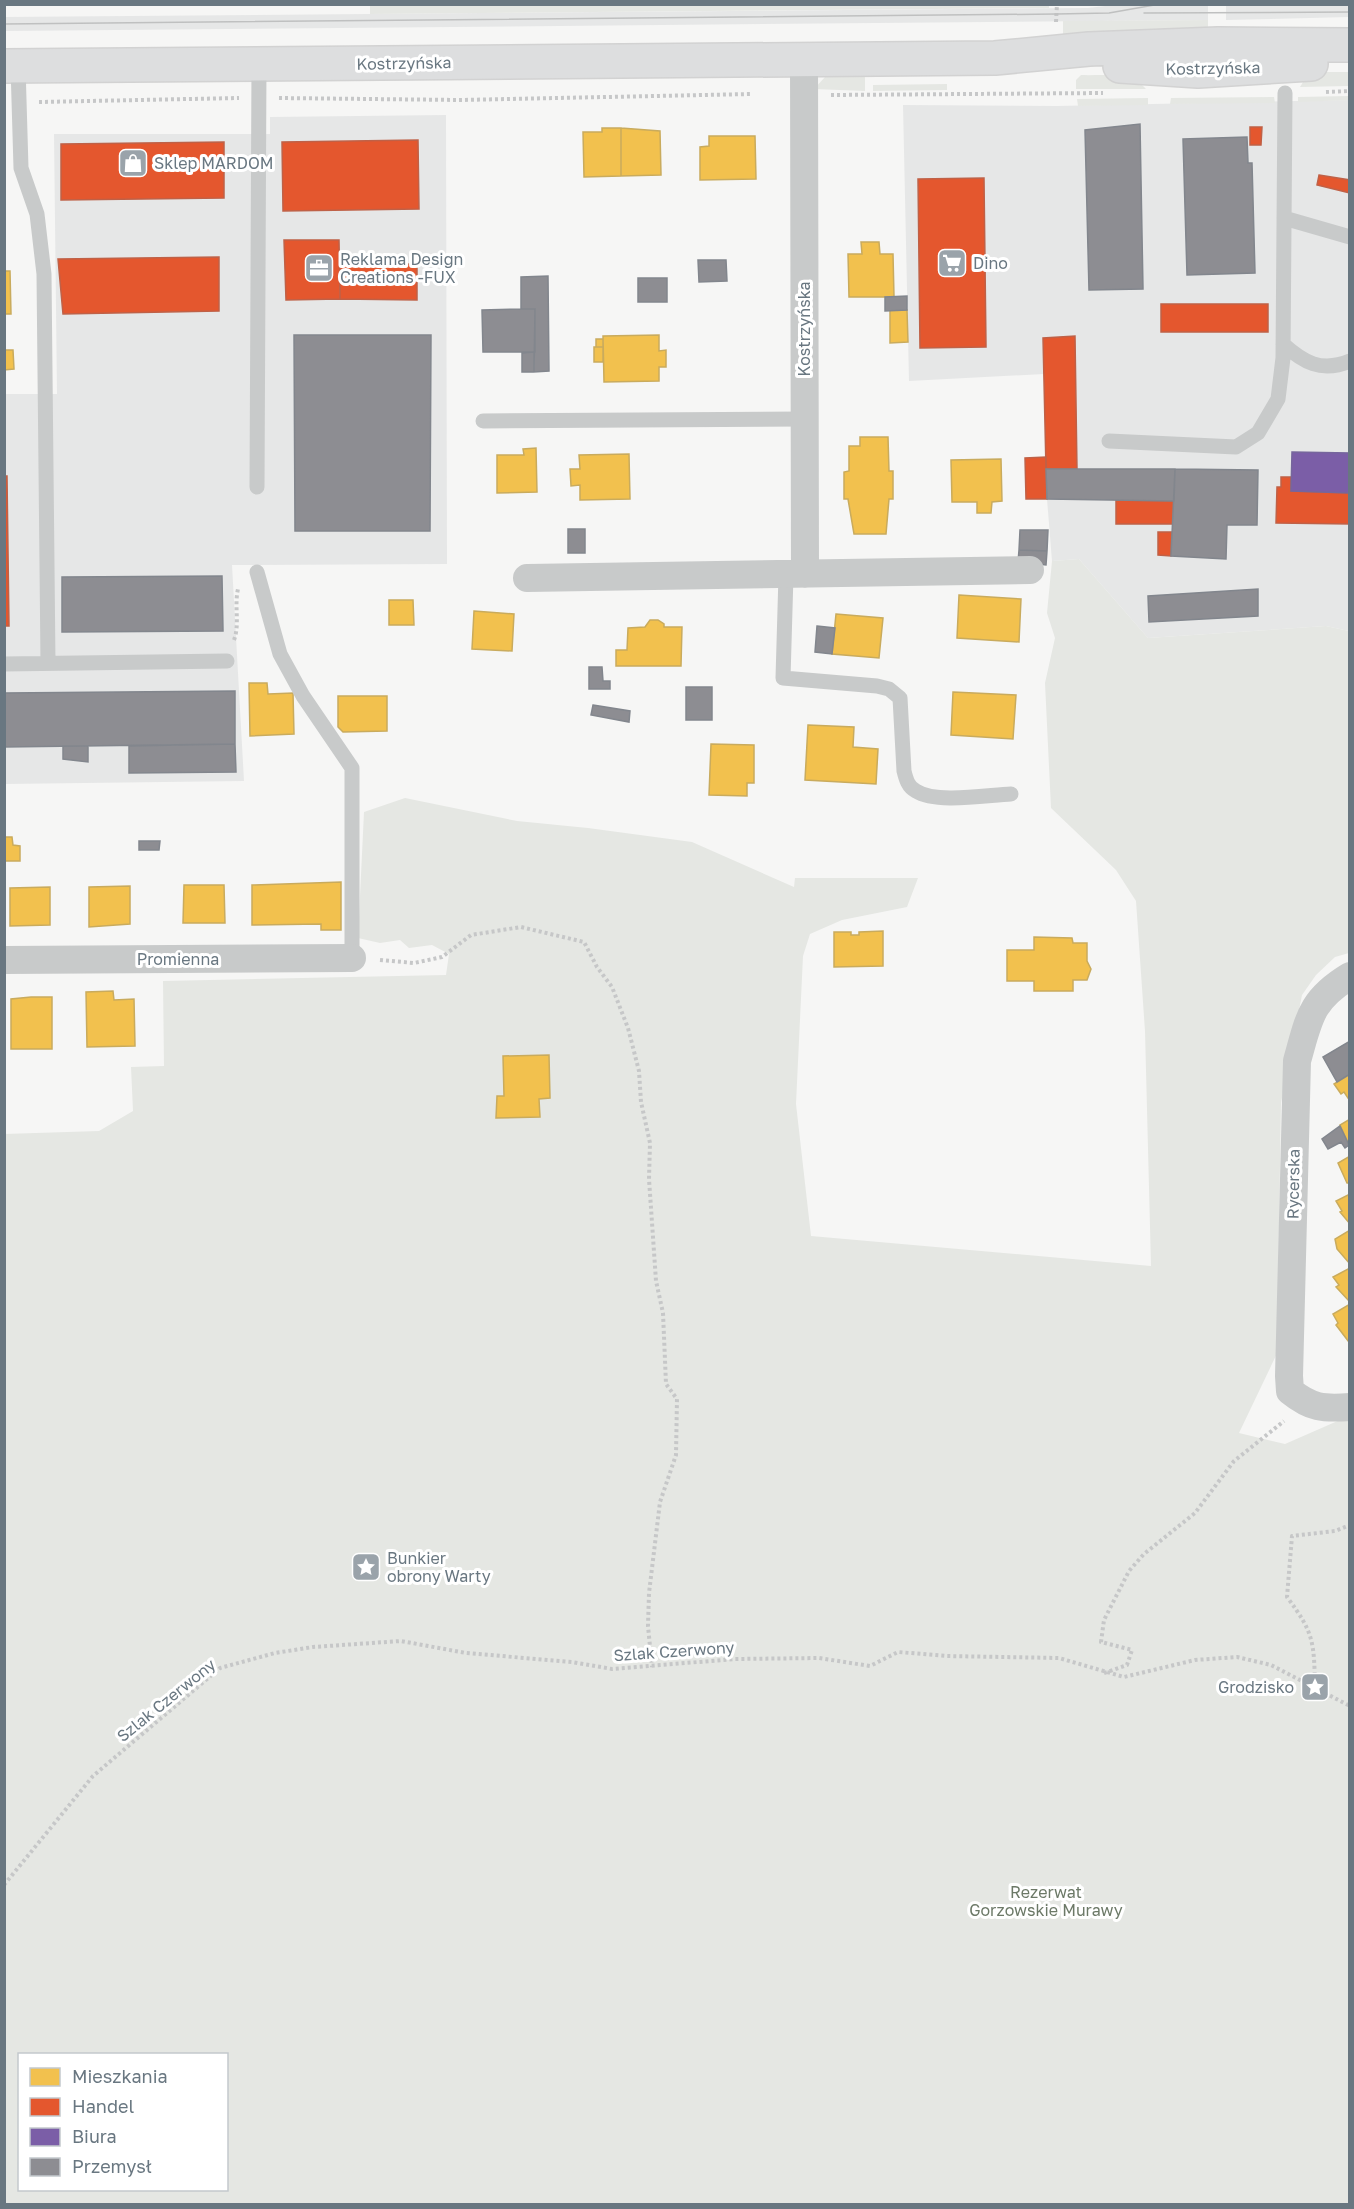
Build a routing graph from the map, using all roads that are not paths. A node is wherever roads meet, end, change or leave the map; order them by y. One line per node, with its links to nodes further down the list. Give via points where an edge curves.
1 (1350, 45): 2 (main road, Kostrzyńska, via 1227,44 1089,49)
2 (1005, 57): 3 (main road, Kostrzyńska); 4 (main road, Kostrzyńska, via 1198,71)
3 (804, 59): 5 (main road, Kostrzyńska); 12 (street, Kostrzyńska)
4 (1350, 59)
5 (259, 64): 6 (main road, Kostrzyńska); 15 (lane)
6 (11, 66): 21 (lane, via 19,102 21,168 37,214 44,274)
7 (1286, 93): 8 (lane)
8 (1284, 218): 9 (lane); 10 (lane)
9 (1350, 237)
10 (1283, 344): 11 (lane, via 1303,362 1324,366); 14 (lane, via 1278,399 1258,433 1236,447)
11 (1350, 361)
12 (804, 419): 13 (lane); 18 (street, Kostrzyńska)
13 (483, 421)
14 (1109, 441)
15 (256, 487)
16 (1030, 570): 18 (street)
17 (258, 572): 24 (lane, via 280,654 352,768)
18 (795, 574): 19 (street); 23 (lane, Kostrzyńska, via 783,678 877,686 900,698 904,771 914,790 934,796)
19 (527, 578)
20 (227, 661): 21 (lane)
21 (48, 663): 22 (lane)
22 (4, 664)
23 (1011, 794)
24 (351, 958): 25 (street, Promienna)
25 (4, 960)
26 (1350, 976): 27 (street, Rycerska, via 1331,988 1311,1012 1297,1061 1289,1376 1290,1390 1306,1404 1327,1409)
27 (1350, 1407)

